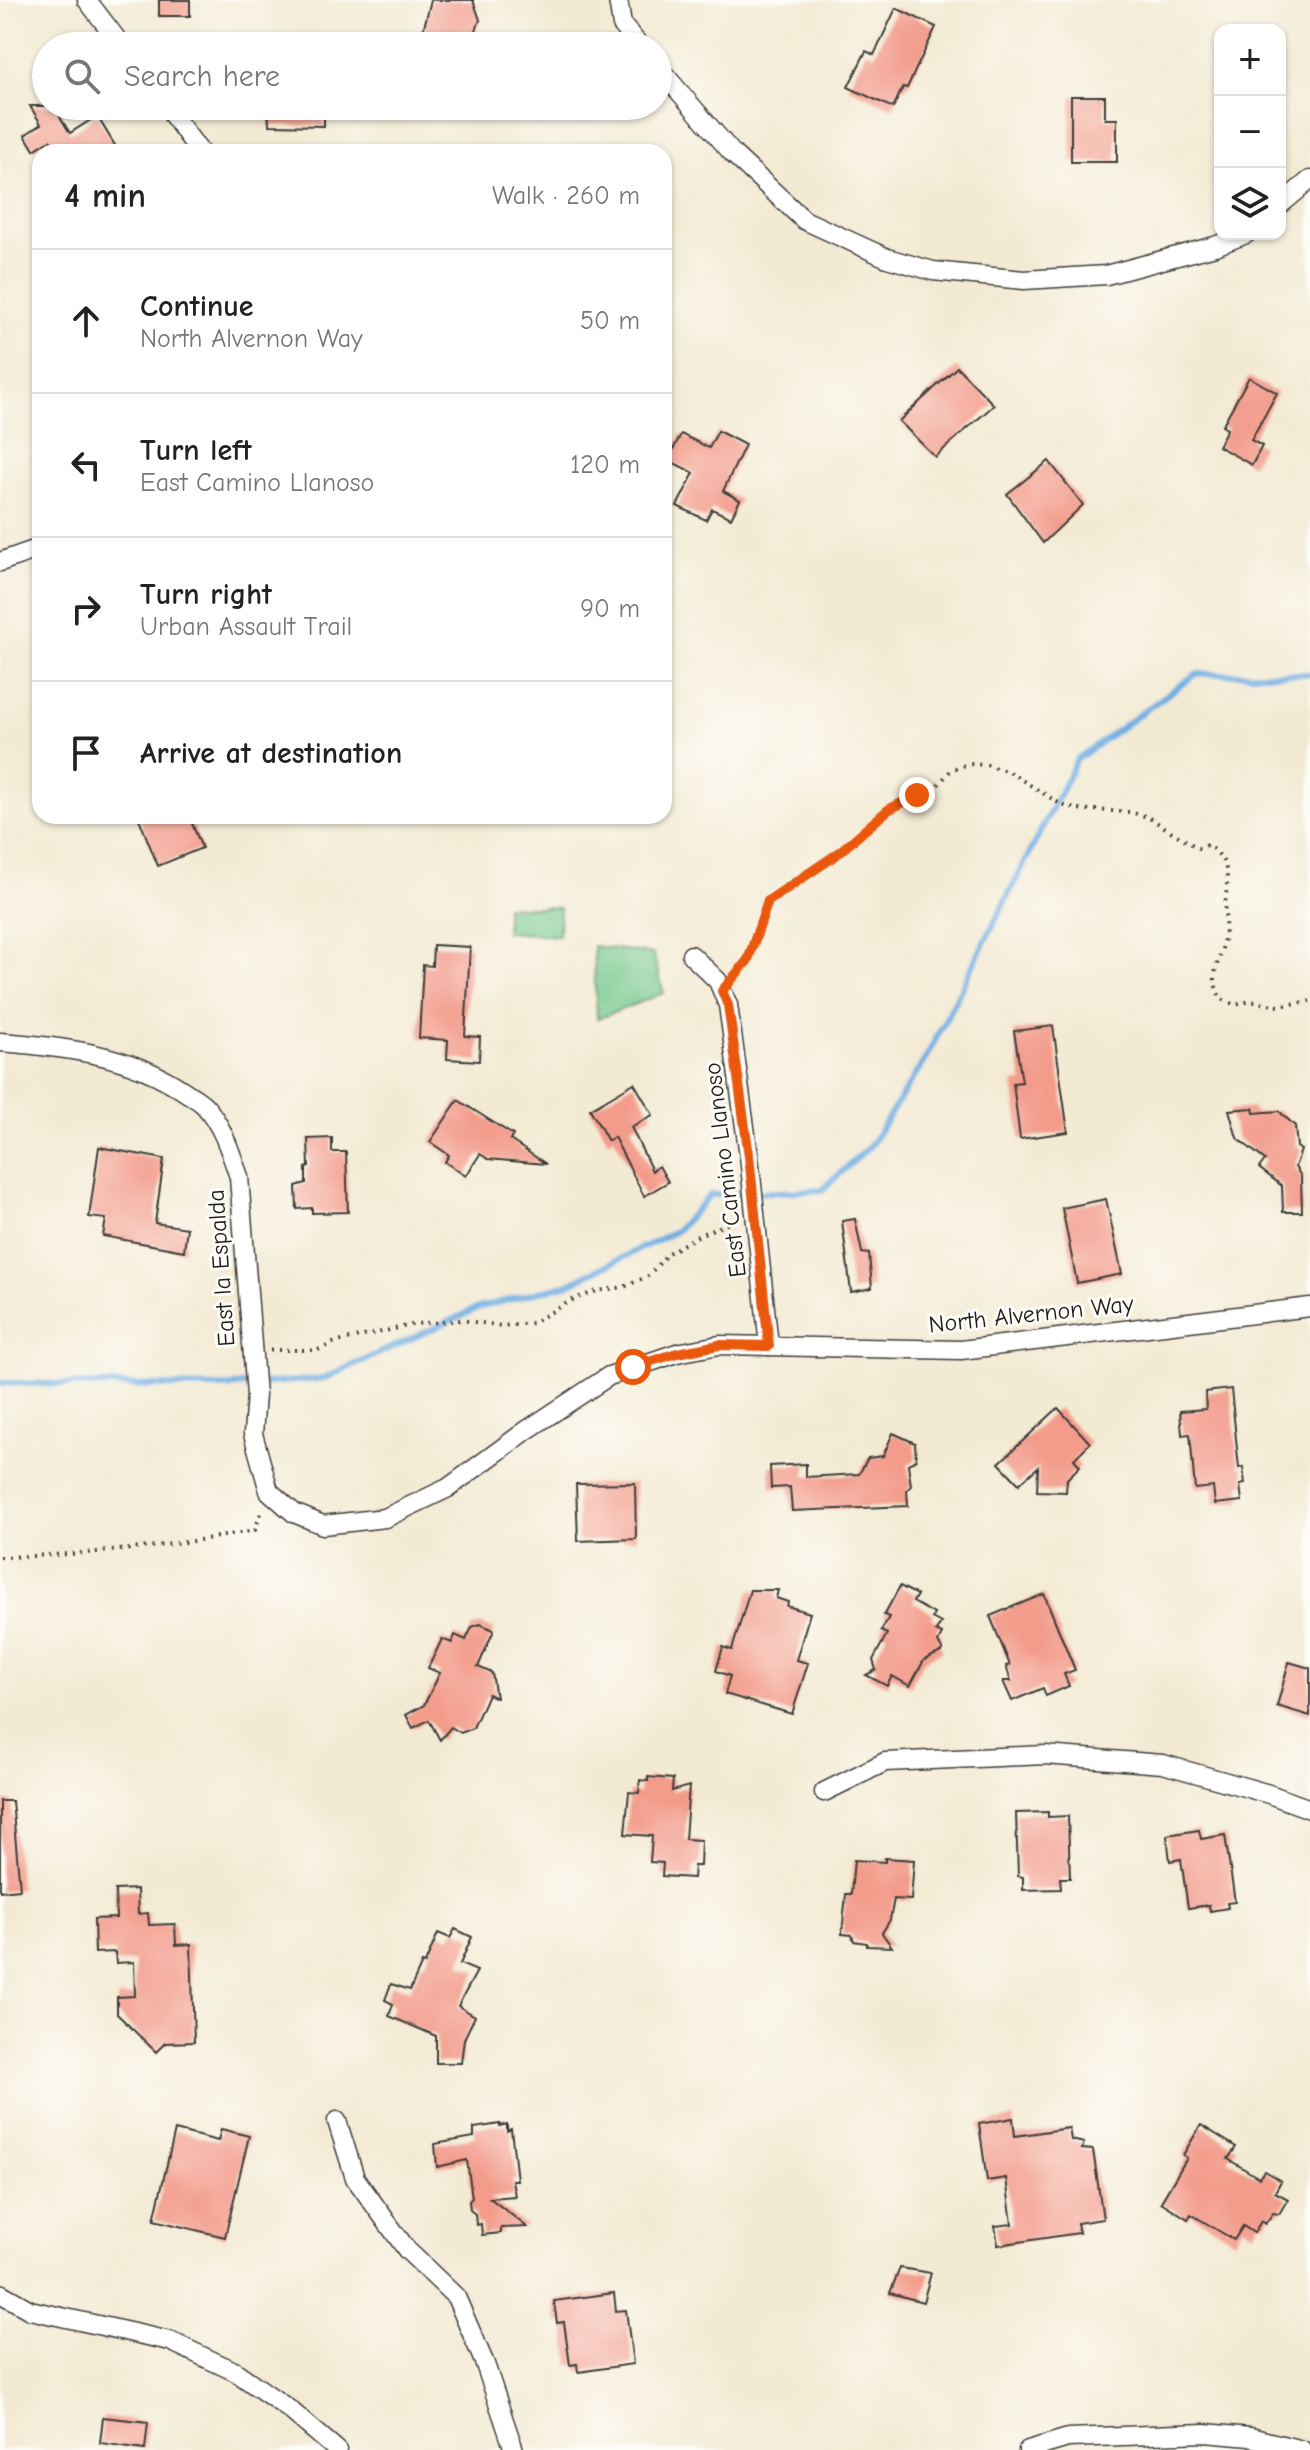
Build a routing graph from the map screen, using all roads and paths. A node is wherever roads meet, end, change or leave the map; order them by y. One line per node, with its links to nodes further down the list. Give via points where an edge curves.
1 (87, 0): 3 (street)
2 (618, 0): 4 (street)
3 (111, 32)
4 (628, 32)
5 (672, 83): 10 (street, via 733,154 804,220 887,258 933,271 1024,280 1106,275)
6 (176, 120): 7 (street)
7 (194, 144)
8 (1310, 180): 9 (street)
9 (1286, 200)
10 (1230, 240)
11 (32, 551): 12 (street)
12 (0, 562)
13 (691, 955): 14 (street, East Camino Llanoso)
14 (722, 991): 15 (path, via 748,960 768,901 836,855 888,810 938,785 952,769 969,764 1009,772 1062,805 1130,812 1148,817 1198,848 1208,845 1220,854 1228,875 1224,941 1214,986 1221,999 1236,1005 1250,1001 1279,1006); 19 (street, East Camino Llanoso, via 749,1156)
15 (1310, 1001)
16 (0, 1042): 20 (street, East la Espalda, via 102,1055 142,1067 204,1105 229,1147 239,1177)
17 (739, 1206): 20 (path, via 737,1220 668,1253 648,1276 574,1299 532,1323 416,1324 318,1350)
18 (1310, 1307): 19 (street, North Alvernon Way, via 961,1350)
19 (769, 1346): 21 (street, North Alvernon Way, via 719,1345 609,1376 448,1488 385,1518 323,1525 294,1513)
20 (251, 1350): 21 (street, East la Espalda, via 253,1434)
21 (269, 1491): 22 (path, via 255,1530 202,1541)
22 (0, 1557)
23 (824, 1792): 24 (street, via 885,1762 1045,1755 1163,1764)
24 (1310, 1809)
25 (337, 2121): 28 (street, via 355,2178 407,2250 456,2297)
26 (0, 2293): 27 (street, via 30,2310 170,2341 236,2372)
27 (337, 2450)
28 (514, 2450)
29 (1028, 2450): 30 (street, via 1068,2438 1205,2433)
30 (1302, 2450)

